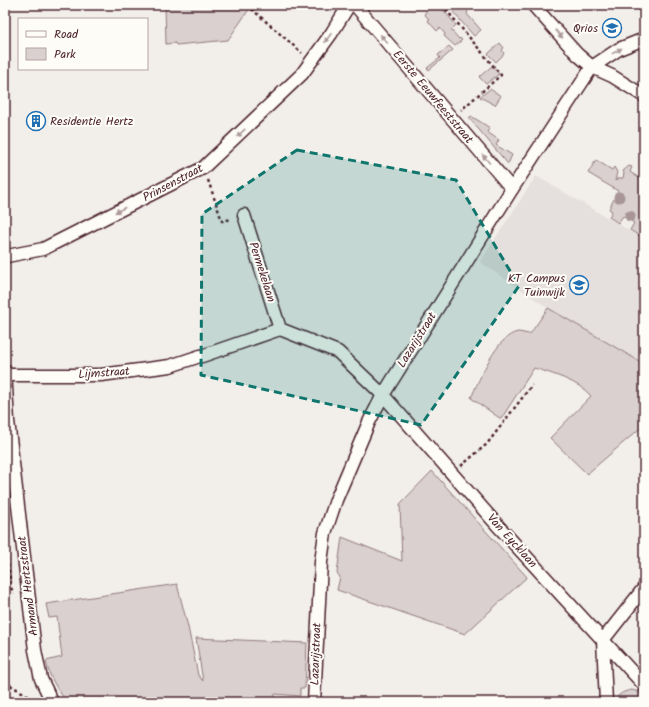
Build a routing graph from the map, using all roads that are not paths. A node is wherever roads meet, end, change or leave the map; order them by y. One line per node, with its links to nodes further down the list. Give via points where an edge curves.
1 (349, 5): 9 (street, Prinsenstraat, one-way to 9, via 302,74 204,168 43,249)
2 (356, 5): 7 (street, Eerste Eeuwfeeststraat, one-way to 2)
3 (533, 5): 5 (street, one-way to 5, via 577,54)
4 (644, 39): 5 (street, Lazarijstraat, one-way to 4, via 619,49)
5 (592, 66): 6 (street); 7 (street, Lazarijstraat)
6 (644, 96)
7 (512, 189): 13 (street, Lazarijstraat)
8 (244, 215): 10 (street, Permekelaan)
9 (6, 257)
10 (280, 329): 12 (street, Lijmstraat, via 170,366 101,374); 13 (street, via 338,352)
11 (5, 371): 12 (street, Armand Hertzstraat)
12 (5, 376): 17 (street, Armand Hertzstraat, via 35,650 41,679)
13 (383, 394): 15 (street, Van Eycklaan, via 499,527); 18 (street, Lazarijstraat, via 368,422 325,533 321,562)
14 (644, 588): 15 (street)
15 (604, 640): 16 (street, Van Eycklaan); 19 (street)
16 (644, 685)
17 (50, 700)
18 (314, 702)
19 (606, 702)

